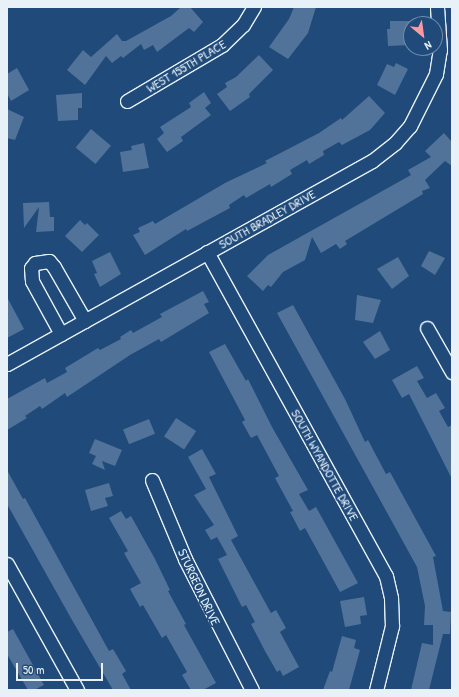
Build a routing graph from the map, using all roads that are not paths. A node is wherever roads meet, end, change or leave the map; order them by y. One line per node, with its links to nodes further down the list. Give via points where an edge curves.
1 (254, 7): 3 (street, WEST 155TH PLACE, via 243,25 222,45)
2 (437, 7): 4 (street, SOUTH BRADLEY DRIVE, via 440,50 436,74 410,126 396,143 372,161)
3 (127, 101)
4 (208, 252): 5 (street, SOUTH BRADLEY DRIVE); 14 (street, SOUTH WYANDOTTE DRIVE, via 386,576 391,598 392,626)
5 (85, 321): 7 (street, SOUTH BRADLEY DRIVE); 7 (street, via 54,266 48,261 35,263 31,268 32,281)
6 (427, 328): 9 (street)
7 (62, 334): 8 (street, SOUTH BRADLEY DRIVE)
8 (7, 364)
9 (452, 372)
10 (152, 480): 13 (street, STURGEON DRIVE, via 185,559)
11 (7, 564): 12 (street)
12 (77, 690)
13 (252, 690)
14 (376, 690)

